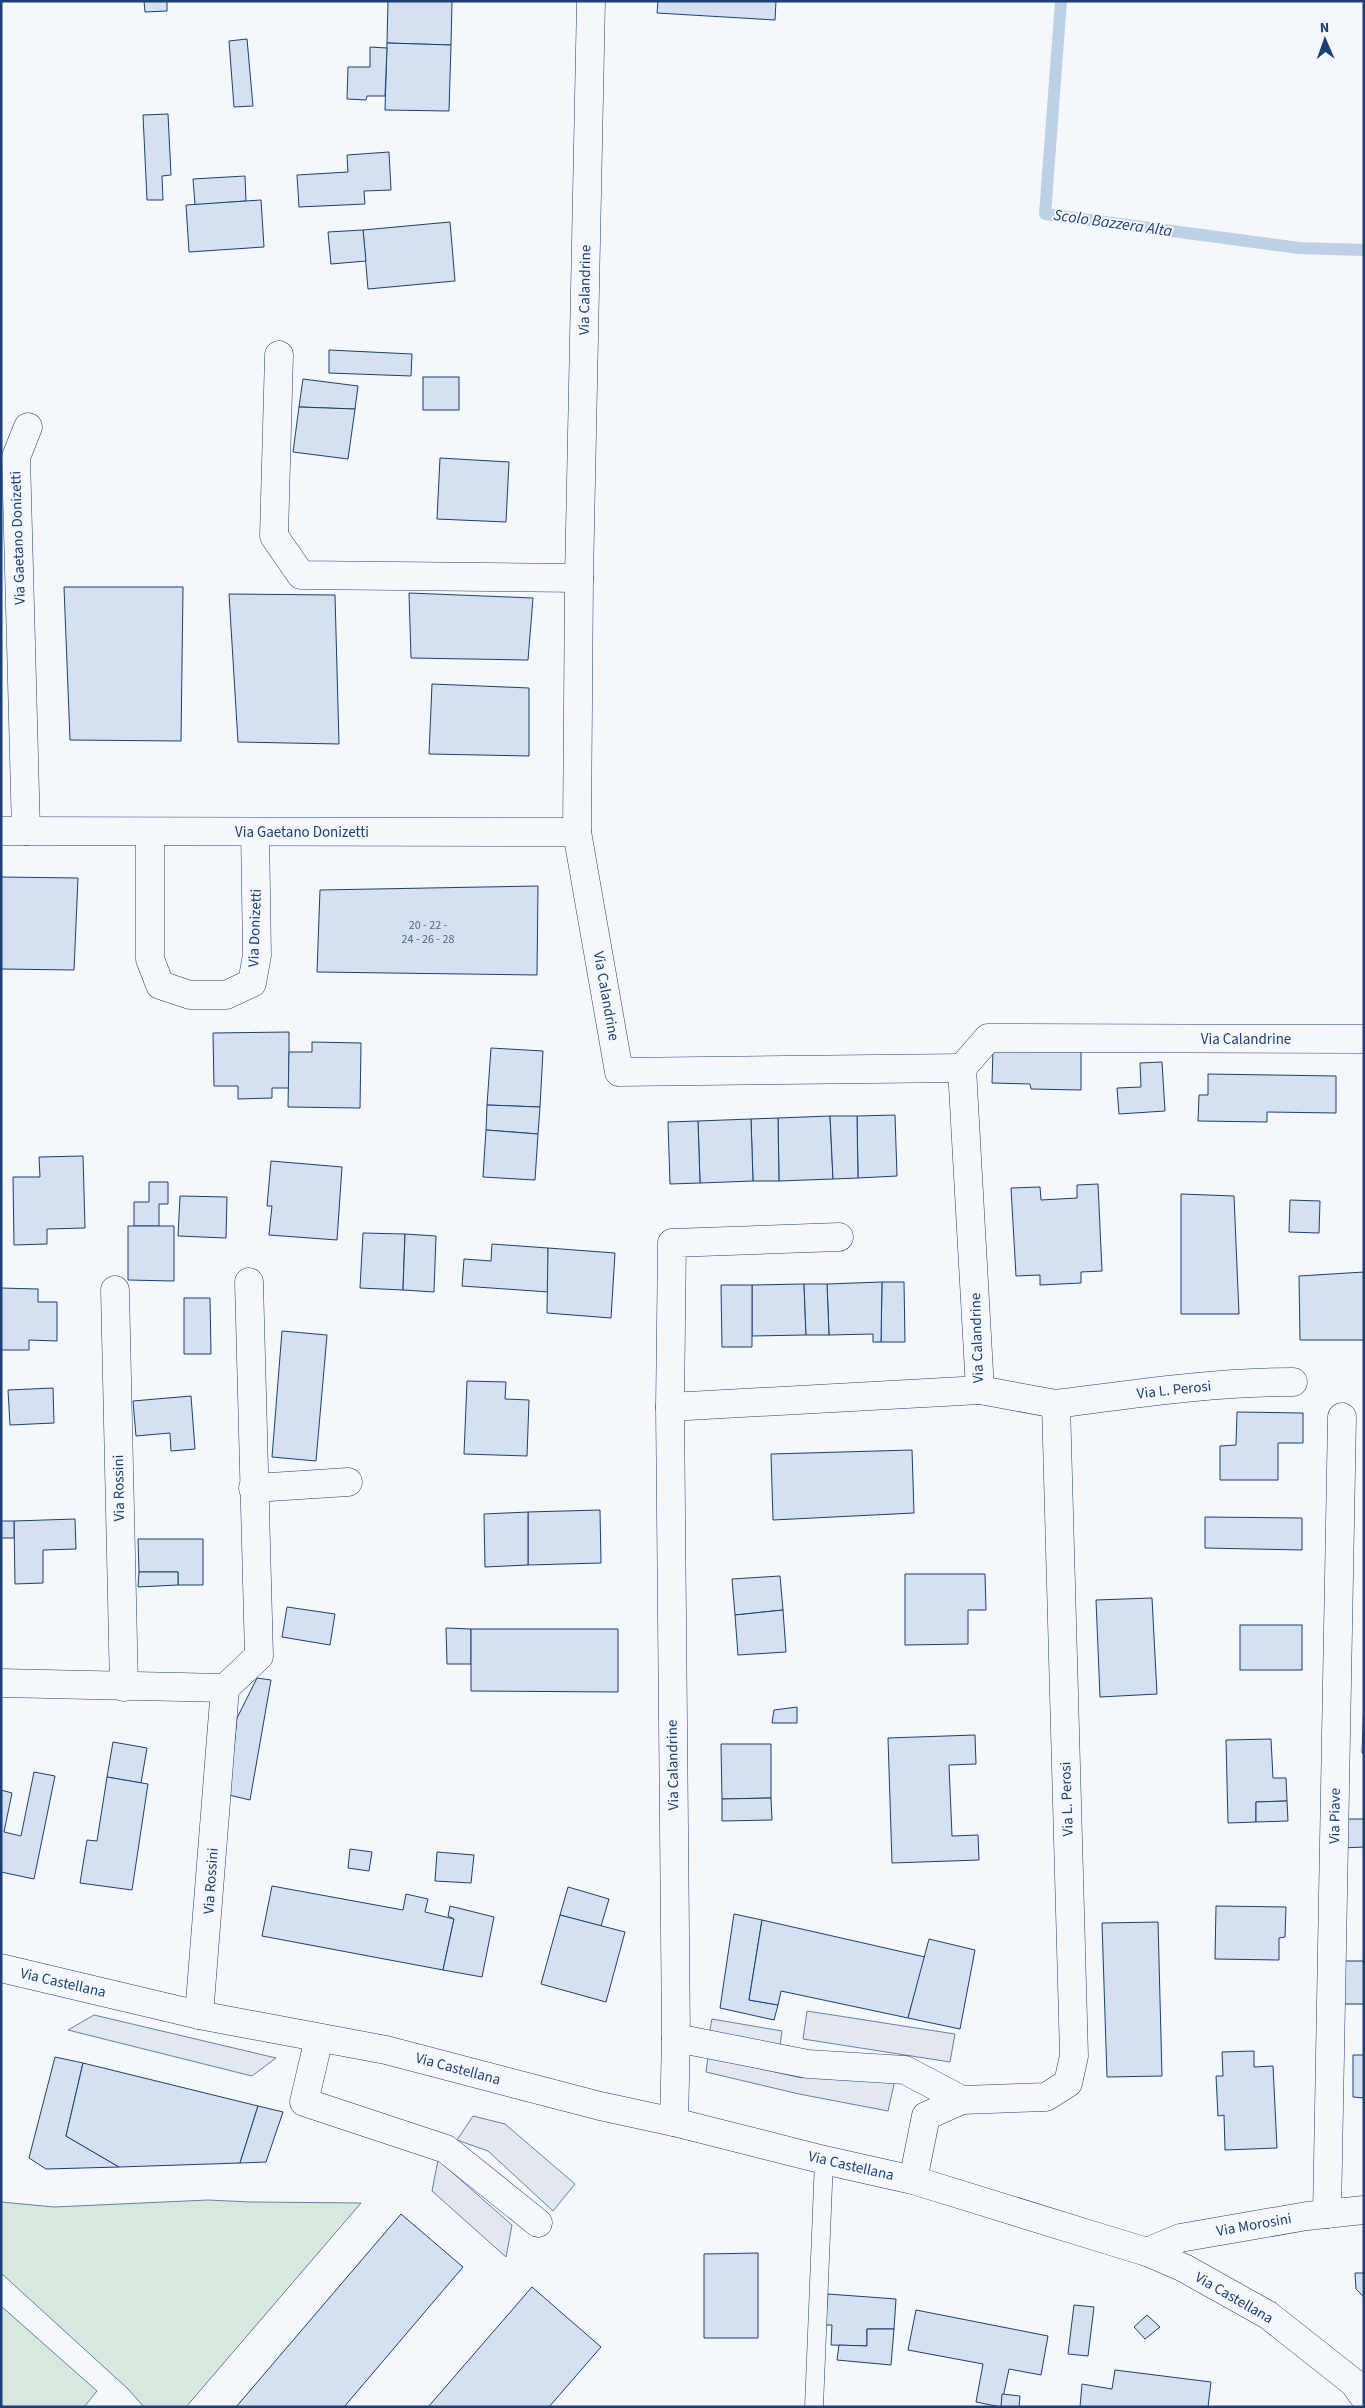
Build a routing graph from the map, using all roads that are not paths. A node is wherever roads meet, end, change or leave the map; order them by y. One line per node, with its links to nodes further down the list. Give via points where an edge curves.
1 (591, 1): 4 (street, Via Calandrine)
2 (279, 355): 4 (street, via 274,536 300,575)
3 (28, 427): 5 (street, Via Gaetano Donizetti, via 16,457)
4 (579, 578): 7 (street, Via Calandrine)
5 (14, 831): 8 (street, Via Gaetano Donizetti)
6 (255, 832): 7 (street, Via Gaetano Donizetti); 8 (street, Via Gaetano Donizetti); 8 (street, Via Donizetti, via 257,955 252,984 226,995 190,995 160,985 150,959)
7 (577, 832): 10 (street, Via Calandrine, via 619,1072)
8 (150, 833)
9 (1364, 1039): 10 (street, Via Calandrine, via 988,1038)
10 (962, 1068): 15 (street, Via Calandrine)
11 (839, 1237): 17 (street, Via Calandrine, via 672,1243)
12 (249, 1282): 20 (street)
13 (115, 1290): 22 (street, Via Rossini)
14 (1293, 1382): 16 (street, Via L. Perosi, via 1164,1390)
15 (980, 1390): 16 (street, Via L. Perosi); 17 (street, Via Calandrine)
16 (1056, 1404): 28 (street, Via L. Perosi, via 1074,2056 1068,2083 1046,2097)
17 (670, 1407): 27 (street, Via Calandrine)
18 (1342, 1417): 33 (street, Via Piave)
19 (348, 1482): 20 (street)
20 (253, 1488): 23 (street, via 259,1656)
21 (1, 1683): 22 (street)
22 (124, 1687): 23 (street)
23 (225, 1688): 25 (street, Via Rossini)
24 (1, 1968): 25 (street, Via Castellana)
25 (199, 2015): 26 (street, Via Castellana)
26 (319, 2038): 29 (street, Via Castellana, via 386,2050); 34 (street, via 304,2102 446,2149)
27 (676, 2038): 28 (street, via 808,2064 906,2070); 29 (street, Via Calandrine)
28 (962, 2100): 31 (street, Via Castellana, via 926,2116)
29 (674, 2122): 30 (street, Via Castellana)
30 (824, 2160): 31 (street, Via Castellana); 37 (lane)
31 (913, 2180): 35 (street, Via Castellana)
32 (1364, 2210): 33 (street, Via Morosini)
33 (1327, 2214): 35 (street, Via Morosini, via 1180,2238)
34 (538, 2223)
35 (1147, 2252): 36 (street, Via Castellana, via 1184,2268 1268,2315 1354,2383)
36 (1364, 2397)
37 (814, 2407)

